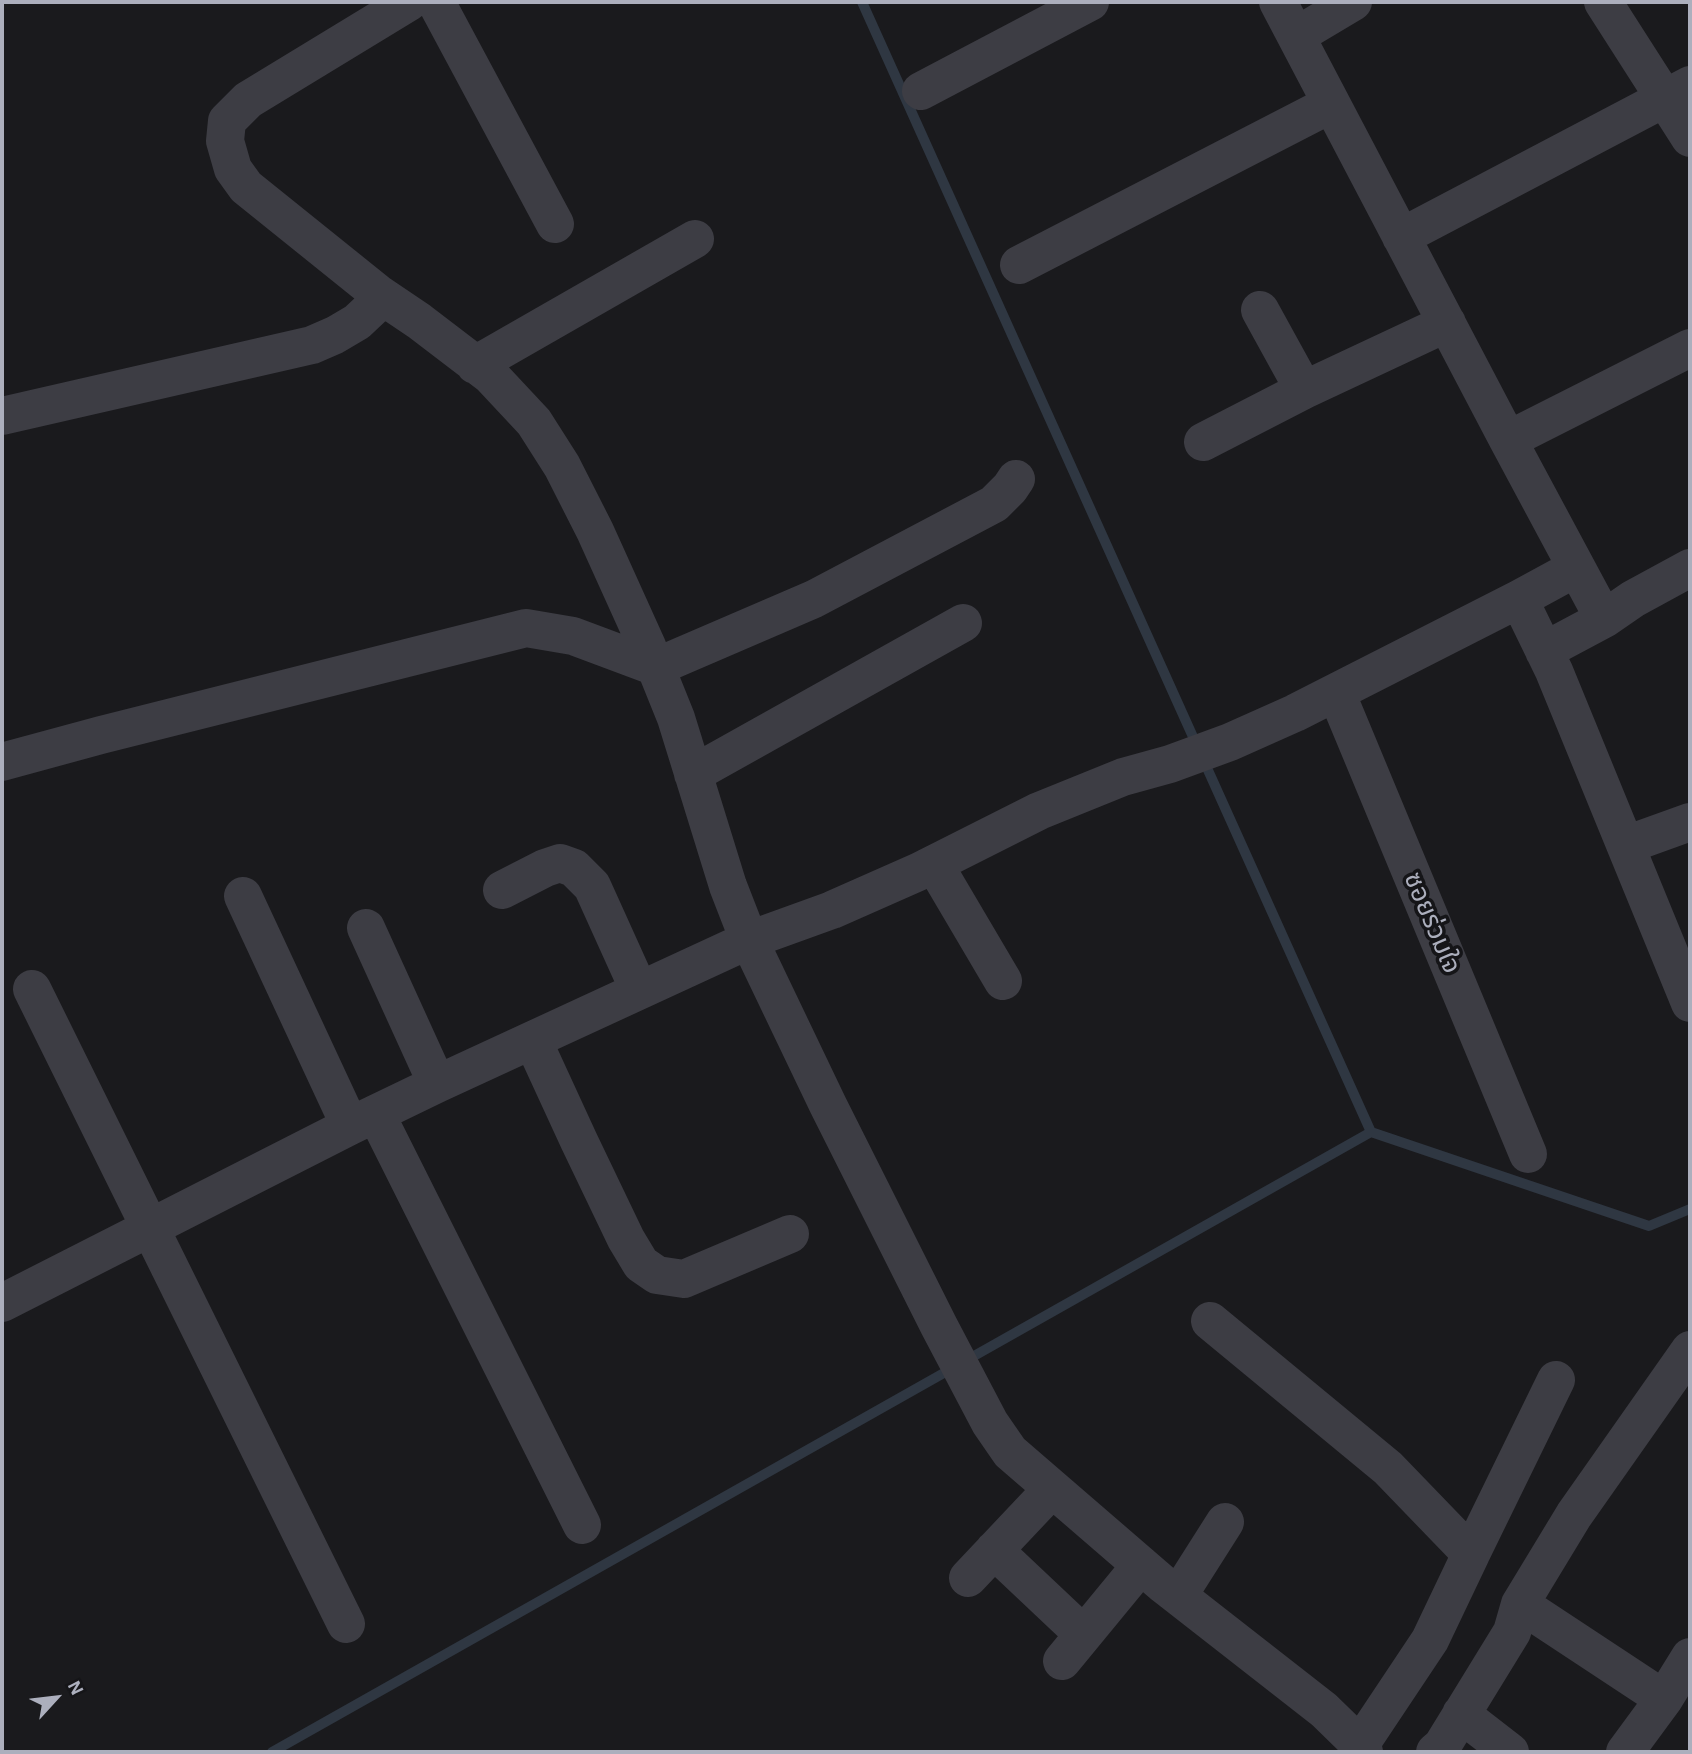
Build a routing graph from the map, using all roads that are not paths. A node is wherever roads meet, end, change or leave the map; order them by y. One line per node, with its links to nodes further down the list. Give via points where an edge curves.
1 (409, 2): 16 (street, via 248,100 227,121 225,141 233,169 246,187)
2 (436, 2): 12 (street)
3 (1090, 2): 8 (street)
4 (1278, 2): 7 (street)
5 (1353, 2): 7 (street)
6 (1603, 2): 9 (street)
7 (1296, 36): 10 (street)
8 (921, 91)
9 (1678, 91): 11 (street); 13 (street)
10 (1331, 104): 13 (street); 15 (street)
11 (1690, 138)
12 (555, 223)
13 (1401, 237): 18 (street)
14 (695, 239): 20 (street)
15 (1019, 265)
16 (379, 294): 20 (street); 22 (street, via 357,322 312,345)
17 (1260, 310): 21 (street)
18 (1447, 323): 21 (street); 23 (street)
19 (1690, 348): 23 (street)
20 (475, 365): 32 (street, via 534,422 562,466)
21 (1304, 390): 24 (street)
22 (2, 416)
23 (1508, 440): 26 (street)
24 (1203, 442)
25 (1016, 478): 32 (street, via 994,504 814,599)
26 (1576, 568): 28 (street); 29 (street)
27 (1690, 568): 29 (street)
28 (1519, 599): 31 (street); 33 (street)
29 (1604, 619): 31 (street)
30 (963, 623): 35 (street)
31 (1544, 651): 37 (street)
32 (656, 667): 34 (street, via 573,636 526,628); 35 (street)
33 (1336, 692): 38 (street, via 1230,742 1039,811); 50 (street, ซอยร่วมใจ)
34 (2, 762)
35 (693, 774): 42 (street, via 727,886)
36 (1690, 822): 37 (street)
37 (1626, 845): 46 (street)
38 (934, 864): 42 (street, via 832,910); 43 (street)
39 (502, 890): 45 (street, via 560,863 574,868 592,886)
40 (243, 896): 49 (street)
41 (366, 928): 48 (street)
42 (749, 940): 45 (street); 57 (street, via 990,1423 1010,1452)
43 (1003, 981)
44 (32, 989): 51 (street)
45 (639, 990): 47 (street)
46 (1690, 1003)
47 (533, 1041): 48 (street); 52 (street, via 641,1264 657,1275 684,1279)
48 (437, 1084): 49 (street)
49 (363, 1120): 51 (street); 59 (street)
50 (1528, 1154)
51 (150, 1228): 53 (street); 66 (street)
52 (790, 1234)
53 (2, 1303)
54 (1210, 1321): 61 (street, via 1388,1468)
55 (1690, 1350): 65 (street, via 1574,1514)
56 (1556, 1380): 61 (street)
57 (1052, 1489): 60 (street); 62 (street)
58 (1225, 1522): 64 (street)
59 (582, 1525)
60 (995, 1550): 62 (street, via 1072,1647); 63 (street)
61 (1471, 1554): 70 (street, via 1430,1640)
62 (1141, 1565): 64 (street)
63 (968, 1578)
64 (1178, 1596): 70 (street, via 1324,1710)
65 (1520, 1604): 68 (street); 69 (street, via 1512,1632)
66 (346, 1624)
67 (1690, 1657): 68 (street)
68 (1664, 1699): 73 (street)
69 (1461, 1714): 71 (street); 72 (street)
70 (1362, 1749)
71 (1435, 1752)
72 (1510, 1752)
73 (1625, 1752)

